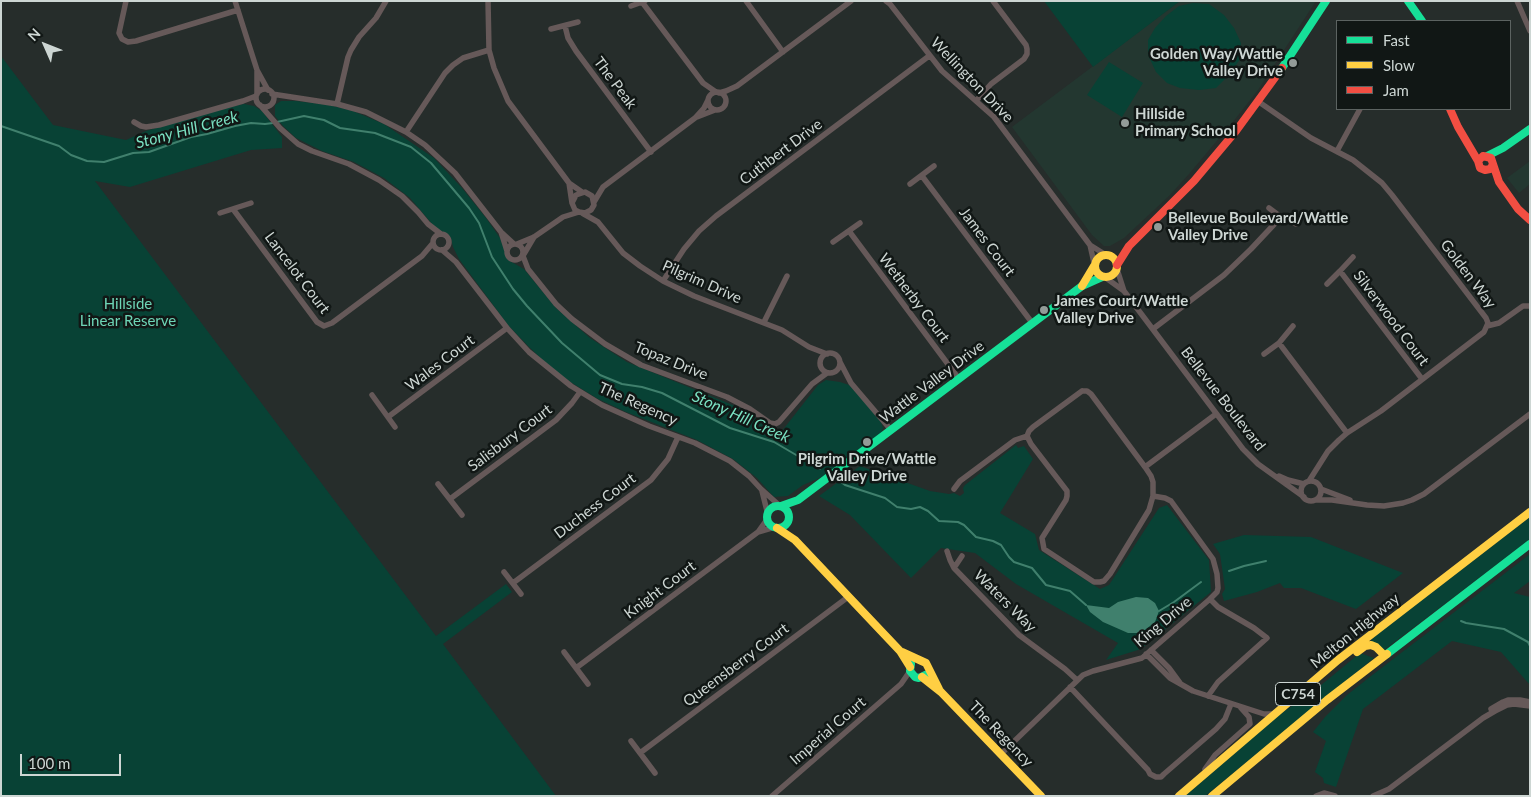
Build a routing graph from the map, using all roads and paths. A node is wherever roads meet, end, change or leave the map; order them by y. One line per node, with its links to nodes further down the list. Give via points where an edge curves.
1 (126, 1): 14 (street, via 119,33 122,39 130,42)
2 (235, 1): 14 (street)
3 (386, 1): 36 (street, via 351,50)
4 (488, 1): 20 (street)
5 (746, 1): 21 (street)
6 (851, 1): 21 (street)
7 (993, 1): 31 (street, via 1028,49 1024,58)
8 (1326, 1): 34 (main road)
9 (1408, 1): 15 (main road)
10 (1517, 1): 19 (street)
11 (644, 2): 13 (street); 24 (street)
12 (889, 2): 22 (street, Wellington Drive)
13 (631, 6)
14 (238, 10): 23 (street)
15 (1421, 20)
16 (578, 22): 17 (street)
17 (565, 26): 18 (street); 48 (street, The Peak, via 576,51)
18 (551, 29)
19 (1530, 31)
20 (489, 50): 45 (street, via 463,58 449,69); 55 (street, via 508,101)
21 (783, 52): 25 (street)
22 (929, 56): 31 (street, Wellington Drive, via 953,82); 97 (street, Cuthbert Drive, via 716,216 689,243)
23 (257, 70): 26 (street); 28 (street)
24 (702, 83): 27 (street); 30 (street)
25 (737, 86): 27 (street); 33 (street)
26 (270, 92): 28 (street, via 263,90); 29 (street); 35 (street)
27 (717, 92): 30 (street); 33 (street)
28 (257, 95): 32 (street); 37 (street)
29 (291, 98): 35 (street); 36 (street)
30 (708, 99): 38 (street, via 710,108); 41 (street)
31 (976, 100): 81 (street, Wellington Drive, via 997,122)
32 (243, 101): 37 (street); 43 (street, via 151,127)
33 (726, 102): 38 (street, via 721,110)
34 (1259, 102): 47 (street, Golden Way, via 1311,138); 82 (main road, via 1194,181)
35 (271, 103): 37 (street, via 264,107); 42 (street)
36 (337, 104): 45 (street, via 366,112)
37 (259, 105): 42 (street)
38 (715, 110): 41 (street)
39 (1359, 110): 47 (street)
40 (1450, 110): 46 (main road)
41 (695, 118): 48 (street)
42 (273, 120): 71 (street, via 298,144 379,180 402,196)
43 (134, 122)
44 (1530, 128): 49 (main road)
45 (406, 132): 74 (street, via 455,173)
46 (1470, 144): 49 (main road); 50 (main road)
47 (1337, 151): 105 (street, Golden Way, via 1382,183 1486,318)
48 (650, 152): 57 (street)
49 (1490, 160): 50 (main road, via 1481,157); 52 (main road, via 1490,169); 54 (main road)
50 (1478, 162): 52 (main road)
51 (934, 166): 53 (street)
52 (1485, 170): 54 (main road)
53 (922, 176): 56 (street); 103 (street, James Court)
54 (1499, 182): 68 (main road)
55 (569, 183): 58 (street); 59 (street)
56 (910, 184)
57 (603, 187): 58 (street); 61 (street)
58 (583, 192): 59 (street); 61 (street, via 592,196)
59 (572, 202): 65 (street); 66 (street)
60 (251, 203): 63 (street)
61 (594, 203): 65 (street, via 588,212); 69 (street, Pilgrim Drive)
62 (1270, 208): 67 (street)
63 (232, 209): 64 (street); 87 (street, Lancelot Court, via 317,322 324,326)
64 (220, 213)
65 (580, 213): 66 (street); 69 (street, Pilgrim Drive)
66 (563, 217): 76 (street)
67 (1281, 217): 72 (street); 107 (street, via 1224,275)
68 (1530, 220)
69 (598, 222): 97 (street, Pilgrim Drive, via 624,253)
70 (860, 222): 73 (street)
71 (428, 224): 75 (street); 77 (street)
72 (1296, 224)
73 (849, 231): 78 (street); 115 (street, Wetherby Court)
74 (500, 232): 80 (street); 84 (street)
75 (441, 234): 77 (street); 79 (street, via 448,238)
76 (534, 237): 80 (street); 85 (street)
77 (433, 241): 83 (street); 87 (street, Lancelot Court)
78 (833, 242)
79 (449, 243): 83 (street); 90 (street, The Regency)
80 (516, 244): 84 (street, via 509,246); 85 (street, via 523,248)
81 (1090, 245): 86 (street, Wellington Drive); 91 (street, Wellington Drive)
82 (1129, 246): 86 (main road); 92 (main road)
83 (440, 250): 87 (street, Lancelot Court); 90 (street, The Regency)
84 (507, 251): 89 (street, via 508,256)
85 (523, 255): 89 (street); 93 (street, Topaz Drive)
86 (1108, 255): 91 (main road, via 1100,256); 92 (main road)
87 (422, 256)
88 (1352, 257): 94 (street, Silverwood Court)
89 (515, 260): 93 (street, Topaz Drive)
90 (456, 262): 106 (street, The Regency)
91 (1094, 265): 96 (main road, via 1096,273); 99 (main road, Wattle Valley Drive)
92 (1117, 267): 96 (main road, via 1113,275); 100 (street, Bellevue Boulevard)
93 (528, 269): 118 (street, Topaz Drive, via 556,304 605,344 641,365 727,397 770,423 781,420)
94 (1340, 271): 98 (street, Silverwood Court); 116 (street, Silverwood Court)
95 (787, 276): 102 (street)
96 (1104, 277): 99 (main road, Wattle Valley Drive); 100 (street, Bellevue Boulevard)
97 (663, 281): 102 (street, Pilgrim Drive)
98 (1327, 284)
99 (1082, 286): 103 (main road, Wattle Valley Drive)
100 (1124, 291): 107 (street, Bellevue Boulevard)
101 (1530, 306): 105 (street, via 1523,306 1499,323)
102 (764, 322): 109 (street, Pilgrim Drive)
103 (1033, 324): 115 (main road, Wattle Valley Drive)
104 (1293, 326): 108 (street)
105 (1487, 326): 116 (street, Golden Way, via 1484,332)
106 (507, 328): 119 (street, The Regency, via 529,352); 123 (street, Wales Court)
107 (1153, 329): 121 (street, Bellevue Boulevard)
108 (1279, 343): 111 (street); 126 (street)
109 (809, 347): 110 (street, Pilgrim Drive); 113 (street, Pilgrim Drive)
110 (827, 354): 112 (street, via 835,355); 113 (street)
111 (1264, 354)
112 (840, 362): 114 (street, via 838,368); 117 (street)
113 (821, 364): 114 (street); 118 (street, Topaz Drive)
114 (830, 372): 117 (street); 118 (street, Topaz Drive)
115 (959, 379): 125 (main road, Wattle Valley Drive)
116 (1422, 379): 126 (street, Golden Way)
117 (851, 383): 125 (street)
118 (812, 384)
119 (580, 392): 128 (street, The Regency, via 623,416); 139 (street, Salisbury Court, via 556,420)
120 (372, 395): 123 (street)
121 (1216, 414): 130 (street); 131 (street, Bellevue Boulevard, via 1244,449)
122 (1530, 414): 143 (street, via 1424,494 1393,506)
123 (388, 417): 124 (street)
124 (396, 426)
125 (891, 430): 140 (main road, Wattle Valley Drive)
126 (1347, 432): 129 (street, Golden Way)
127 (1027, 436): 130 (street, via 1030,429 1079,392 1087,392); 136 (street, via 1014,440); 137 (street, via 1067,491 1066,500 1042,538 1042,546 1094,582 1104,580 1110,574 1149,510)
128 (678, 437): 135 (street, The Regency, via 730,461); 156 (street, Duchess Court, via 668,459 651,480)
129 (1321, 463): 132 (street, Golden Way); 134 (street, Golden Way)
130 (1145, 467): 137 (street, via 1153,482)
131 (1268, 471): 132 (street, Bellevue Boulevard, via 1288,480); 138 (street, Bellevue Boulevard)
132 (1307, 483): 134 (street); 138 (street, via 1301,492)
133 (438, 484): 139 (street)
134 (1320, 487): 141 (street, via 1320,496); 143 (street)
135 (761, 489): 142 (street, The Regency); 146 (street)
136 (954, 489)
137 (1153, 496): 159 (street, King Drive, via 1170,501 1213,559 1218,588)
138 (1304, 497): 141 (street)
139 (450, 499): 145 (street)
140 (798, 500): 142 (main road, Wattle Valley Drive); 147 (main road, Wattle Valley Drive)
141 (1315, 500): 143 (street)
142 (780, 506): 146 (main road, via 773,507); 147 (main road, via 787,510)
143 (1367, 506)
144 (1530, 512): 181 (main road, Melton Highway / C754)
145 (462, 515)
146 (768, 517): 148 (main road, via 770,524); 149 (street, Knight Court)
147 (789, 518): 148 (main road, via 786,525); 150 (main road)
148 (776, 527): 149 (street, Knight Court); 150 (main road)
149 (758, 532): 166 (street, Knight Court)
150 (795, 540): 158 (main road)
151 (1530, 544): 164 (main road, C754)
152 (947, 551): 154 (street, Waters Way)
153 (962, 556): 154 (street)
154 (954, 568): 170 (street, Waters Way, via 1019,635)
155 (504, 572): 156 (street)
156 (513, 584): 157 (street)
157 (521, 594)
158 (848, 597): 161 (main road); 184 (street, Queensberry Court)
159 (1210, 599): 160 (street, King Drive); 176 (street, via 1267,638 1218,682)
160 (1151, 650): 163 (street, King Drive); 173 (street)
161 (900, 651): 165 (main road); 168 (main road)
162 (564, 652): 166 (street)
163 (1146, 654): 170 (street, King Drive, via 1133,661 1087,673); 173 (street)
164 (1384, 656): 181 (main road, via 1374,646 1365,646 1303,696); 193 (main road, C754)
165 (919, 660): 167 (main road); 168 (main road, via 913,662)
166 (576, 668): 171 (street)
167 (928, 668): 169 (main road, via 927,674); 175 (main road, The Regency)
168 (910, 669): 169 (main road); 172 (street, Imperial Court)
169 (919, 677): 172 (street, Imperial Court); 175 (main road, The Regency)
170 (1077, 680): 174 (street, King Drive)
171 (588, 684)
172 (901, 684): 190 (street, Imperial Court)
173 (1181, 685): 176 (street)
174 (1070, 687): 178 (street, via 1158,777 1216,729 1225,719); 185 (street, King Drive)
175 (941, 692): 185 (main road, The Regency)
176 (1208, 696): 178 (street)
177 (1530, 702): 182 (street, via 1503,702)
178 (1231, 704): 180 (street)
179 (1530, 706): 182 (street, via 1507,705)
180 (1240, 707): 181 (street, via 1264,714); 187 (street, via 1248,714 1250,724 1215,755)
181 (1277, 711): 187 (main road, Melton Highway / C754)
182 (1483, 718): 189 (street)
183 (631, 741): 184 (street)
184 (640, 753): 186 (street)
185 (1001, 754): 191 (main road, The Regency)
186 (655, 772)
187 (1196, 780): 192 (main road, Melton Highway / C754)
188 (1330, 795): 194 (street)
189 (1377, 795)
190 (772, 796)
191 (1041, 796)
192 (1179, 796)
193 (1212, 796)
194 (1316, 796)

